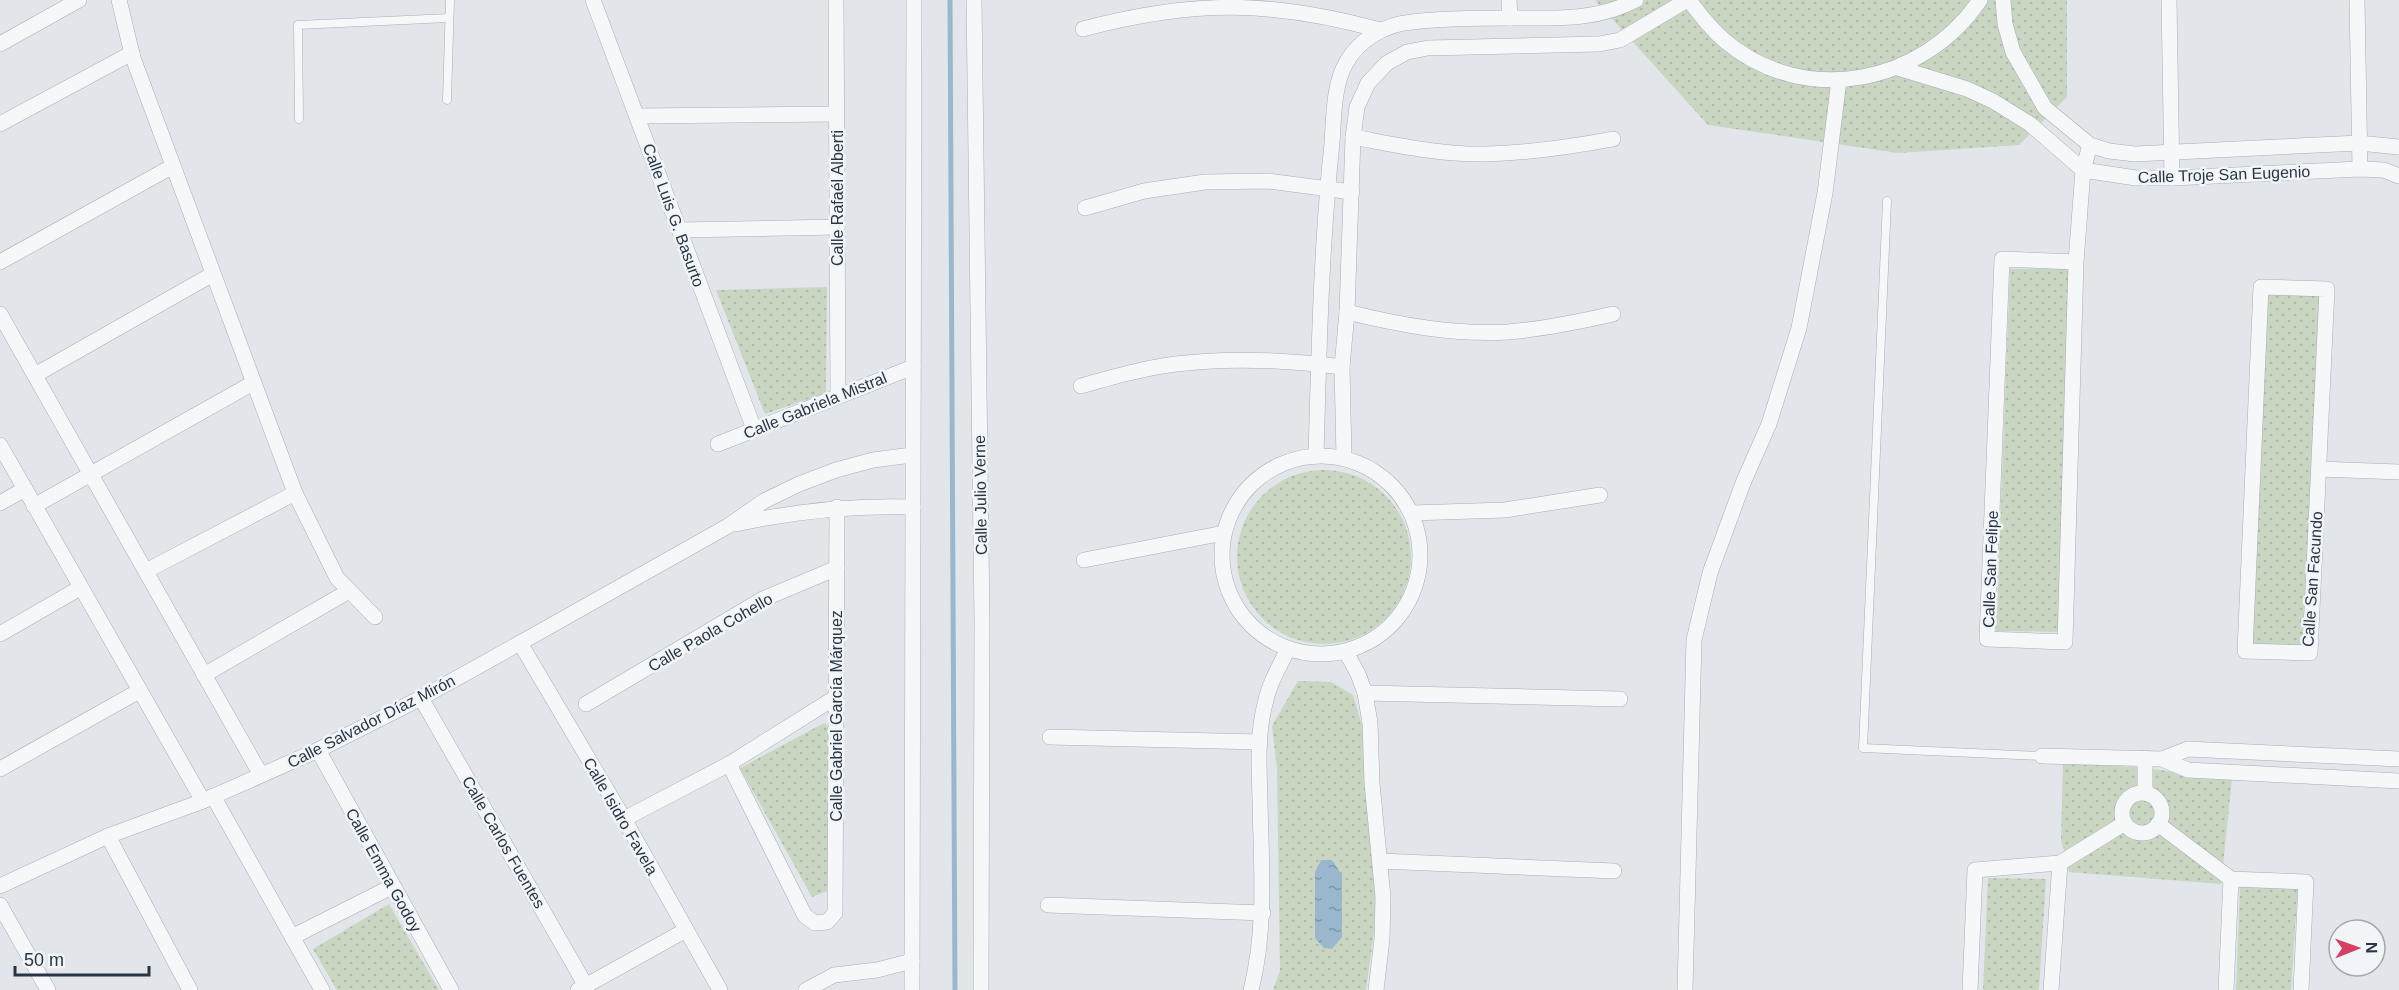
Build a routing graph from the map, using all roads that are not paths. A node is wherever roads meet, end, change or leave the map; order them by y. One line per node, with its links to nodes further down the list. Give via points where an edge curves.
1 (79, 0): 20 (street)
2 (119, 0): 21 (street)
3 (450, 0): 16 (lane)
4 (593, 0): 5 (street); 27 (street, Calle Luis G. Basurto)
5 (599, 0)
6 (836, 0): 26 (street, Calle Rafaél Alberti)
7 (914, 0): 55 (street)
8 (974, 0): 134 (street, Calle Julio Verne, via 982,621)
9 (1509, 0): 17 (street)
10 (1636, 0): 17 (street, via 1618,9 1575,19)
11 (1688, 0): 23 (street, via 1726,41 1750,57 1803,77); 31 (street, via 1620,40 1599,44 1428,48 1407,52 1388,63 1368,83 1357,107)
12 (1980, 0): 22 (street, via 1949,37)
13 (2002, 0): 25 (street, Calle Troje San Eugenio, via 2013,52)
14 (2169, 0): 36 (street)
15 (2357, 0): 33 (street)
16 (449, 18): 24 (lane); 28 (lane, via 298,25)
17 (1510, 18): 19 (street, via 1410,22)
18 (1083, 29): 19 (street, via 1145,12 1209,3 1252,3 1338,12)
19 (1380, 30): 42 (street, via 1361,44 1343,71)
20 (0, 44)
21 (132, 53): 29 (street); 37 (street)
22 (1898, 68): 23 (street); 30 (street, via 1993,101)
23 (1839, 80): 137 (street, via 1825,193 1799,328 1769,424 1710,573 1694,640)
24 (447, 100)
25 (2045, 108): 30 (street); 34 (street, Calle Troje San Eugenio)
26 (837, 114): 27 (street); 46 (street, Calle Rafaél Alberti)
27 (637, 116): 47 (street, Calle Luis G. Basurto)
28 (299, 119)
29 (0, 124)
30 (2030, 124): 39 (street)
31 (1353, 136): 32 (street, via 1418,149 1483,154 1548,151); 43 (street)
32 (1613, 139)
33 (2359, 143): 35 (street, Calle Troje San Eugenio); 36 (street, Calle Troje San Eugenio); 38 (street)
34 (2090, 145): 36 (street, Calle Troje San Eugenio, via 2109,151); 39 (street, Calle San Felipe)
35 (2399, 147)
36 (2171, 153): 41 (street)
37 (173, 165): 48 (street); 50 (street)
38 (2360, 169): 40 (street, Calle Troje San Eugenio, via 2384,170); 41 (street, Calle Troje San Eugenio)
39 (2083, 170): 41 (street, Calle Troje San Eugenio, via 2136,178); 49 (street, Calle San Felipe)
40 (2399, 176)
41 (2172, 178)
42 (1327, 188): 43 (street); 45 (street, via 1268,181 1206,182 1144,191); 54 (street)
43 (1352, 192): 51 (street)
44 (1887, 201): 100 (lane, via 1863,748)
45 (1084, 208)
46 (837, 227): 47 (street); 60 (street, Calle Rafaél Alberti)
47 (680, 230): 61 (street, Calle Luis G. Basurto)
48 (0, 262)
49 (2076, 262): 49 (street, Calle San Felipe, via 2066,642 1987,639 2002,259)
50 (213, 274): 57 (street); 58 (street)
51 (1347, 312): 53 (street, via 1400,325 1507,332); 56 (street)
52 (0, 314): 57 (street)
53 (1613, 314)
54 (1318, 364): 56 (street); 59 (street, via 1224,360 1176,364); 65 (street)
55 (913, 367): 60 (street, Calle Gabriela Mistral); 64 (street)
56 (1342, 367): 66 (street)
57 (35, 375): 69 (street)
58 (253, 383): 69 (street); 71 (street)
59 (1081, 386)
60 (838, 396): 61 (street, Calle Gabriela Mistral)
61 (754, 429): 62 (street, Calle Gabriela Mistral)
62 (718, 444)
63 (0, 445): 70 (street)
64 (912, 455): 76 (street); 78 (street, Calle Salvador Díaz Mirón, via 845,468 799,484 764,501)
65 (1316, 456): 66 (street); 79 (street, via 1290,460 1261,477 1233,509)
66 (1344, 458): 77 (street, via 1383,478)
67 (2319, 469): 67 (street, Calle San Facundo, via 2310,653 2245,651 2261,287 2327,289); 68 (street)
68 (2399, 472)
69 (91, 473): 74 (street); 82 (street)
70 (25, 489): 73 (street); 74 (street)
71 (295, 493): 82 (street); 84 (street, via 337,578)
72 (1600, 495): 77 (street, via 1505,510)
73 (0, 503)
74 (34, 506): 83 (street)
75 (837, 507): 76 (street, Calle Salvador Díaz Mirón); 78 (street, Calle Salvador Díaz Mirón); 81 (street, Calle Gabriel García Márquez)
76 (912, 507): 125 (street)
77 (1411, 513): 89 (street, via 1419,541 1419,570 1410,598 1395,622 1372,640)
78 (728, 526): 87 (street, Calle Salvador Díaz Mirón)
79 (1224, 533): 80 (street); 88 (street, via 1225,581 1234,604 1248,623)
80 (1084, 560)
81 (837, 568): 93 (street, Calle Gabriel García Márquez); 96 (street, Calle Paola Cohello, via 763,599)
82 (146, 571): 90 (street)
83 (80, 588): 86 (street); 91 (street)
84 (349, 591): 85 (street); 90 (street)
85 (375, 617)
86 (0, 634)
87 (520, 643): 94 (street, Calle Salvador Díaz Mirón); 110 (street, Calle Isidro Favela)
88 (1288, 650): 89 (street, via 1317,655); 98 (street, via 1264,705)
89 (1346, 652): 92 (street)
90 (204, 675): 106 (street)
91 (139, 691): 105 (street); 109 (street)
92 (1365, 693): 95 (street); 114 (street)
93 (836, 697): 104 (street); 104 (street, Calle Gabriel García Márquez, via 835,913 826,922 815,923 805,916)
94 (421, 698): 99 (street, Calle Salvador Díaz Mirón); 126 (street, Calle Carlos Fuentes)
95 (1620, 699)
96 (586, 704)
97 (1050, 737): 98 (street)
98 (1260, 742): 122 (street)
99 (318, 750): 106 (street, Calle Salvador Díaz Mirón); 119 (street, Calle Emma Godoy)
100 (2042, 756): 101 (street)
101 (2145, 758): 102 (street); 108 (street)
102 (2162, 759): 103 (street, via 2188,749); 107 (street, via 2188,770)
103 (2399, 759)
104 (729, 764): 110 (street)
105 (0, 770)
106 (261, 775): 109 (street, Calle Salvador Díaz Mirón)
107 (2399, 781)
108 (2145, 793): 111 (street, via 2134,794 2125,801); 112 (street, via 2156,798 2161,807)
109 (208, 798): 113 (street, Calle Salvador Díaz Mirón); 124 (street)
110 (624, 819): 123 (street, Calle Isidro Favela)
111 (2125, 823): 112 (street, via 2133,831 2144,832); 115 (street)
112 (2158, 824): 117 (street)
113 (108, 836): 118 (street, Calle Salvador Díaz Mirón); 128 (street)
114 (1380, 861): 116 (street); 136 (street, via 1383,918)
115 (2060, 863): 138 (street, via 1975,870); 139 (street)
116 (1614, 871)
117 (2231, 879): 140 (street); 141 (street, via 2306,882)
118 (0, 886)
119 (393, 886): 124 (street); 130 (street, Calle Emma Godoy)
120 (1048, 905): 122 (street)
121 (0, 906): 127 (street)
122 (1263, 913): 135 (street)
123 (686, 930): 126 (street); 131 (street, Calle Isidro Favela)
124 (292, 937): 129 (street)
125 (912, 961): 132 (street, via 834,975); 133 (street)
126 (582, 988)
127 (48, 990)
128 (190, 990)
129 (322, 990)
130 (451, 990)
131 (720, 990)
132 (806, 990)
133 (912, 990)
134 (981, 990)
135 (1251, 990)
136 (1376, 990)
137 (1684, 990)
138 (1970, 990)
139 (2051, 990)
140 (2226, 990)
141 (2301, 990)

